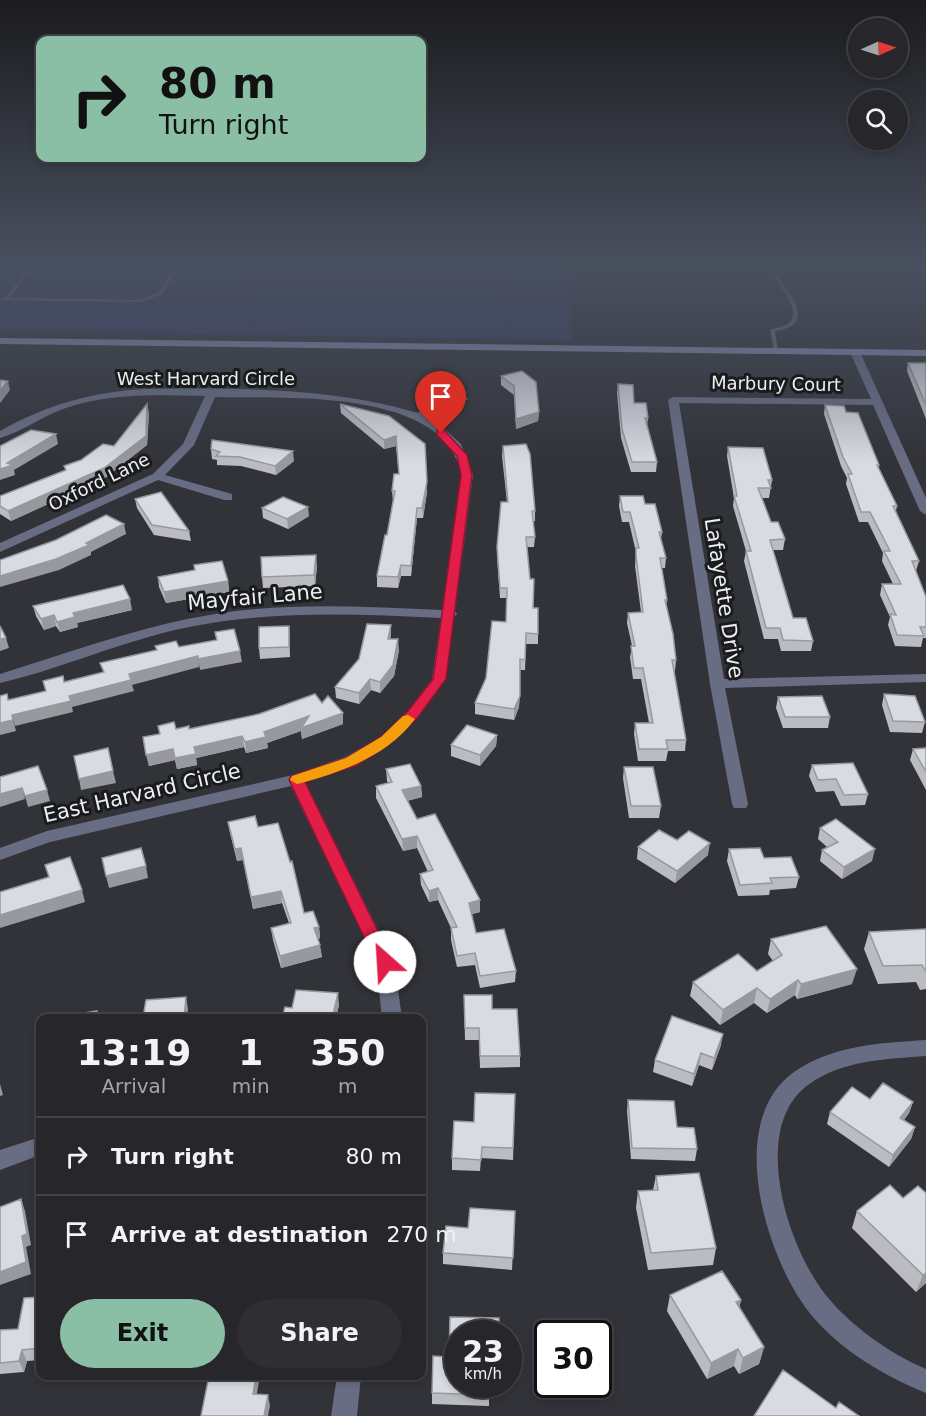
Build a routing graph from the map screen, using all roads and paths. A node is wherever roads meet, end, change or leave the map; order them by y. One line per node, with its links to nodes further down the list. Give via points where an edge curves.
1 (772, 331): 3 (lane)
2 (0, 341): 3 (main road)
3 (776, 351): 4 (main road)
4 (855, 352): 5 (main road); 9 (street)
5 (926, 353)
6 (211, 394): 10 (street, West Harvard Circle, via 332,397 380,405); 11 (street, West Harvard Circle, via 146,393 93,398 37,414); 12 (street, Oxford Lane, via 188,446)
7 (464, 399): 10 (street)
8 (675, 400): 9 (street, Marbury Court); 19 (street, Lafayette Drive, via 684,487)
9 (878, 402): 14 (street)
10 (417, 417): 16 (street, West Harvard Circle, via 451,441 466,465)
11 (0, 435)
12 (157, 476): 13 (street); 15 (street, Oxford Lane)
13 (228, 497)
14 (926, 511)
15 (0, 548)
16 (450, 614): 18 (street, Mayfair Lane, via 290,611 215,618 152,632); 20 (street, East Harvard Circle, via 439,679 413,714 386,740 351,761)
17 (926, 678): 19 (street)
18 (0, 679)
19 (717, 684): 21 (street, Lafayette Drive)
20 (296, 780): 22 (street, East Harvard Circle, via 47,837); 23 (street, via 385,962)
21 (740, 804)
22 (0, 854)
23 (392, 1014)
24 (926, 1048): 28 (street, via 865,1051 817,1068 785,1093 767,1128 766,1170 788,1255 814,1300 863,1346)
25 (36, 1147): 26 (street)
26 (0, 1160)
27 (348, 1380): 29 (street)
28 (926, 1381)
29 (344, 1416)

